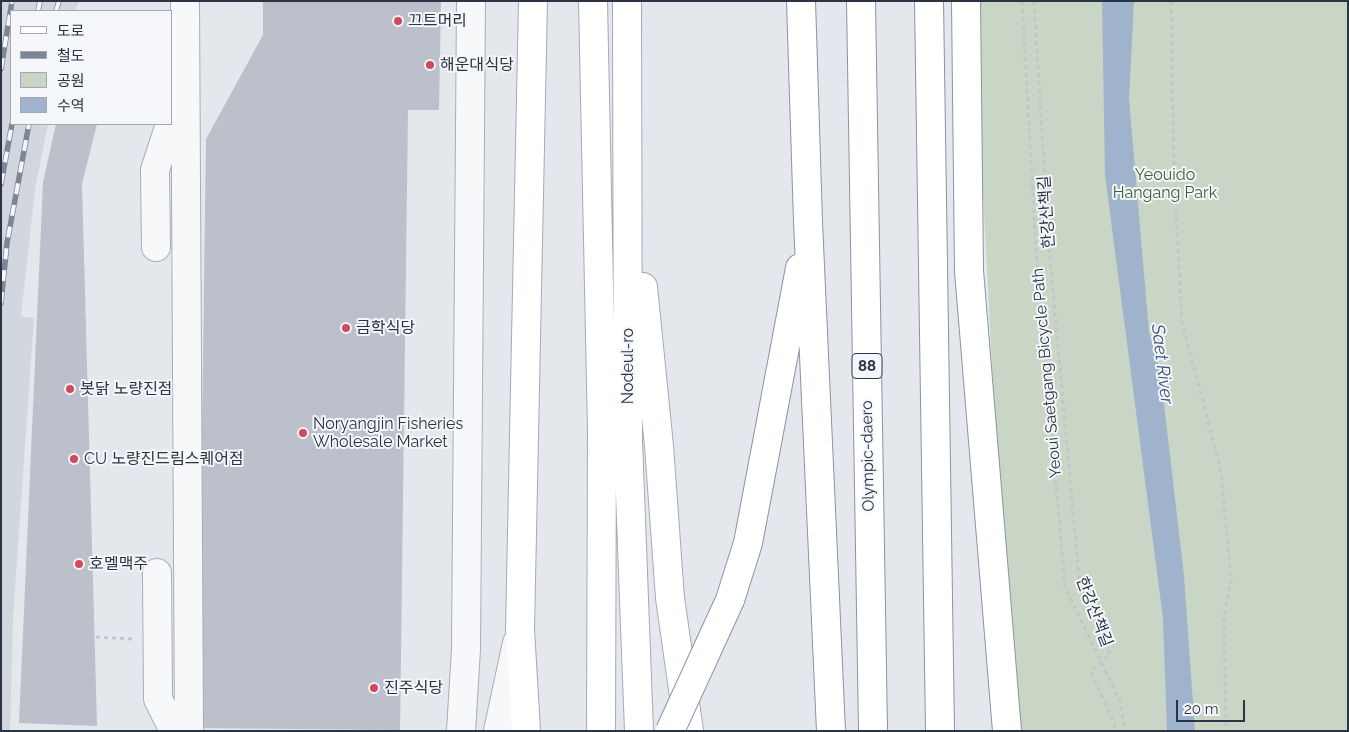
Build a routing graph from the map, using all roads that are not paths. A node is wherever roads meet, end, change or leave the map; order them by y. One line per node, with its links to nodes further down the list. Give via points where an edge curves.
1 (185, 1): 10 (lane)
2 (471, 1): 20 (lane, via 466,649)
3 (533, 1): 17 (main road)
4 (593, 1): 23 (main road, Nodeul-ro, via 602,430)
5 (627, 1): 12 (main road, Nodeul-ro)
6 (801, 1): 14 (main road)
7 (860, 1): 28 (main road, Olympic-daero / 88)
8 (929, 1): 29 (main road)
9 (966, 1): 30 (main road, via 969,271)
10 (186, 74): 11 (lane); 19 (lane)
11 (172, 116)
12 (627, 122): 24 (main road, Nodeul-ro, via 628,441); 26 (main road, via 658,436 670,598)
13 (170, 125): 15 (lane, via 155,170)
14 (808, 222): 25 (main road, bridge, via 748,543 730,600); 27 (main road)
15 (156, 247)
16 (157, 573): 18 (lane, via 158,699)
17 (520, 629): 21 (lane); 22 (main road)
18 (174, 731)
19 (189, 731)
20 (461, 731)
21 (498, 731)
22 (526, 731)
23 (600, 731)
24 (639, 731)
25 (670, 731)
26 (689, 731)
27 (831, 731)
28 (873, 731)
29 (940, 731)
30 (1007, 731)

